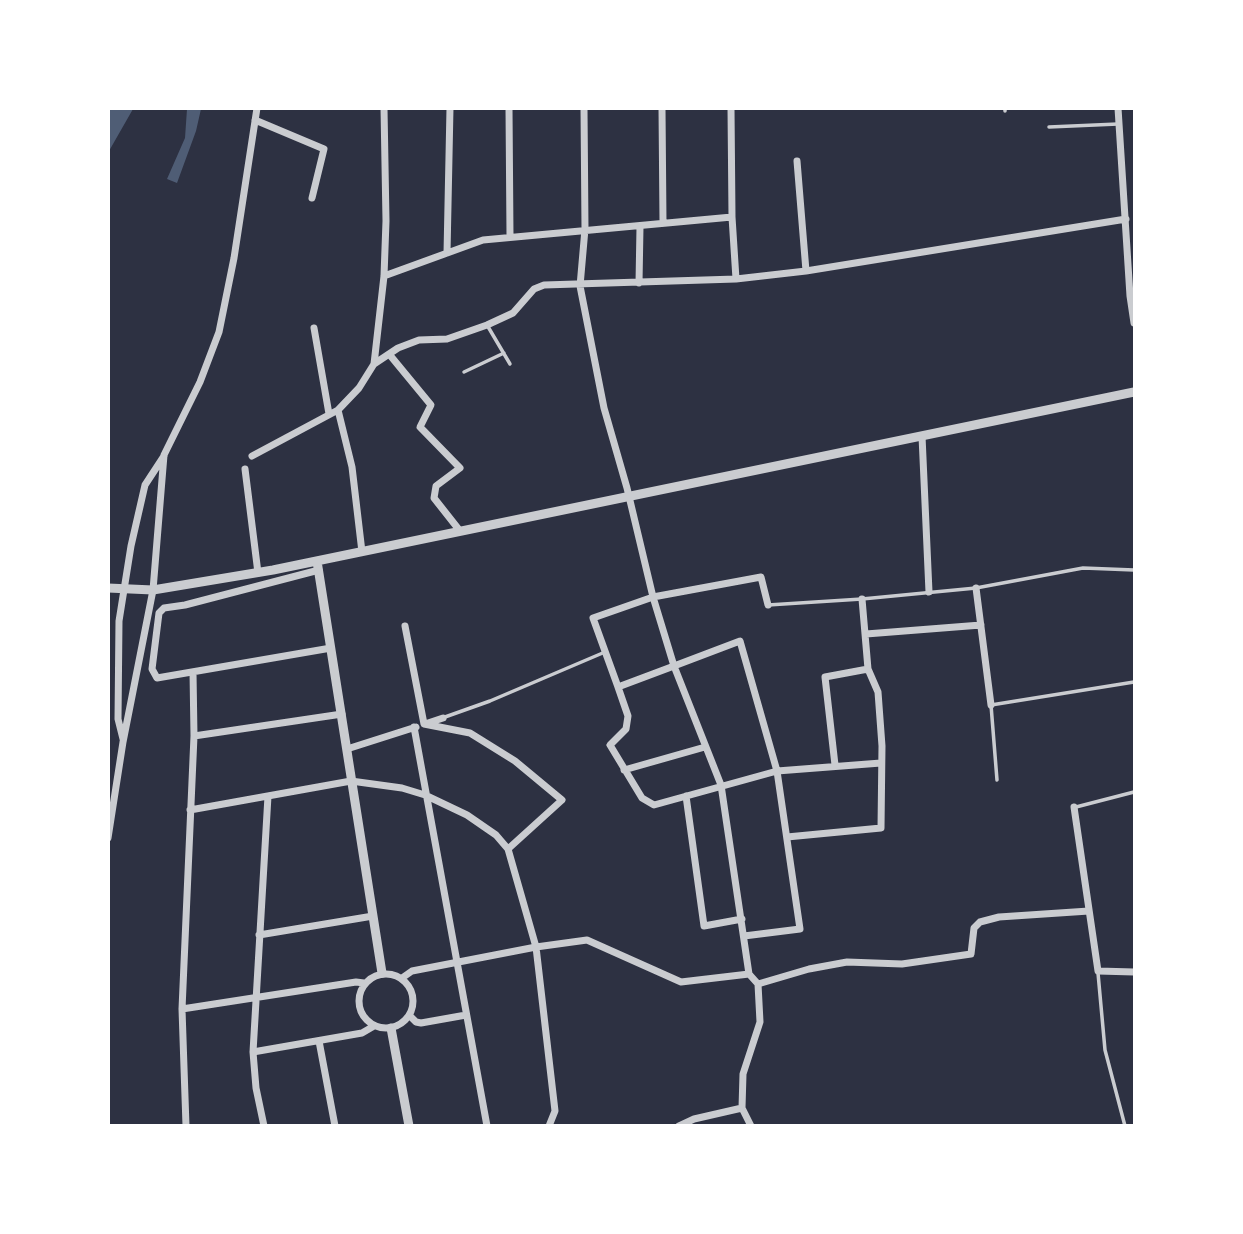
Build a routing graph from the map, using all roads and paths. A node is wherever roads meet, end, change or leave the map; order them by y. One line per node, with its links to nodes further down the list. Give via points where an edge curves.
1 (257, 108): 9 (street)
2 (384, 108): 22 (street)
3 (450, 108): 20 (street)
4 (509, 108): 19 (street)
5 (584, 108): 18 (street)
6 (662, 108): 16 (street)
7 (731, 108): 14 (street)
8 (1118, 108): 10 (street)
9 (255, 120): 13 (street, via 324,149); 38 (street, via 219,332)
10 (1120, 124): 11 (lane); 15 (street)
11 (1049, 127)
12 (797, 161): 21 (street)
13 (312, 198)
14 (732, 217): 16 (street); 23 (street)
15 (1126, 219): 21 (street); 26 (street)
16 (663, 222): 17 (street)
17 (640, 227): 18 (street); 24 (street)
18 (585, 229): 19 (street); 25 (street)
19 (510, 236): 20 (street)
20 (447, 253): 22 (street)
21 (806, 271): 23 (street)
22 (384, 276): 31 (street)
23 (736, 279): 24 (street)
24 (639, 283): 25 (street)
25 (580, 286): 27 (street, via 534,289 513,313); 41 (street, via 604,408)
26 (1135, 323)
27 (487, 325): 29 (lane); 30 (street, via 447,339 419,340)
28 (314, 328): 36 (street)
29 (504, 353): 32 (lane); 33 (lane)
30 (389, 354): 31 (street); 42 (street, via 431,405 420,427 460,468 436,486 434,498)
31 (374, 364): 35 (street)
32 (510, 364)
33 (464, 372)
34 (1135, 392): 37 (street)
35 (338, 410): 36 (street); 43 (street, via 352,467)
36 (329, 414): 39 (street)
37 (922, 436): 41 (street); 50 (street)
38 (164, 455): 49 (street); 70 (street, via 145,485 119,621 118,719)
39 (252, 456)
40 (245, 469): 46 (street)
41 (629, 497): 42 (street); 51 (street)
42 (460, 531): 43 (street)
43 (362, 552): 44 (street)
44 (318, 566): 46 (street); 57 (street); 61 (street, via 164,608 159,613 152,669 157,678)
45 (1135, 570): 48 (lane, via 1083,568)
46 (258, 573): 49 (street)
47 (108, 588): 49 (street)
48 (976, 588): 50 (lane); 54 (street)
49 (148, 590): 70 (street)
50 (929, 592): 52 (lane)
51 (653, 597): 53 (street, via 761,576); 58 (street, via 593,618); 59 (street)
52 (862, 599): 53 (lane); 56 (street)
53 (768, 605)
54 (981, 625): 56 (street); 64 (street)
55 (405, 626): 67 (street)
56 (866, 634): 60 (street)
57 (331, 648): 61 (street); 65 (street)
58 (605, 652): 63 (street); 66 (lane)
59 (674, 666): 63 (street); 71 (street); 76 (street, via 740,641)
60 (868, 669): 73 (street, via 878,692); 74 (street, via 825,677)
61 (193, 672): 69 (street)
62 (1135, 682): 64 (lane)
63 (618, 687): 75 (street, via 628,716 626,729 611,745)
64 (991, 705): 77 (lane)
65 (342, 714): 69 (street); 72 (street)
66 (443, 718): 67 (street)
67 (424, 724): 68 (street); 88 (street, via 470,733 515,761 562,800)
68 (414, 727): 72 (street); 81 (street)
69 (194, 736): 85 (street)
70 (123, 742): 87 (street)
71 (705, 747): 75 (street); 79 (street)
72 (347, 749): 78 (street)
73 (881, 763): 74 (street); 86 (street, via 881,828)
74 (835, 765): 76 (street)
75 (624, 770): 83 (street, via 642,798 654,805)
76 (777, 771): 79 (street); 86 (street)
77 (997, 780)
78 (351, 781): 81 (street); 82 (street); 90 (street)
79 (721, 785): 83 (street); 91 (street)
80 (1135, 792): 84 (lane)
81 (425, 795): 88 (street, via 467,815); 95 (street)
82 (268, 796): 85 (street); 92 (street)
83 (686, 796): 91 (street, via 704,926)
84 (1074, 807): 89 (street)
85 (190, 810): 104 (street)
86 (788, 837): 93 (street, via 800,929)
87 (108, 838)
88 (508, 849): 94 (street)
89 (1089, 911): 96 (street); 102 (street, via 981,922 974,928 971,954 902,964 847,962)
90 (373, 916): 92 (street); 98 (street)
91 (742, 919): 93 (street)
92 (259, 935): 103 (street)
93 (744, 936): 99 (street)
94 (536, 947): 95 (street); 99 (street, via 587,940 681,982); 117 (street, via 555,1111)
95 (456, 963): 100 (street, via 412,971); 105 (street)
96 (1098, 971): 97 (street); 120 (lane, via 1105,1050)
97 (1135, 972)
98 (382, 974): 100 (street); 101 (street)
99 (749, 974): 102 (street)
100 (402, 978): 106 (street, via 411,992)
101 (365, 983): 103 (street); 107 (street, via 359,995 362,1014)
102 (758, 984): 111 (street, via 760,1022 743,1074)
103 (257, 998): 104 (street); 110 (street)
104 (182, 1009): 112 (street)
105 (466, 1015): 106 (street, via 421,1023); 116 (street)
106 (410, 1016): 108 (street)
107 (373, 1026): 108 (street); 109 (street, via 362,1033)
108 (391, 1028): 115 (street)
109 (319, 1041): 110 (street); 114 (street)
110 (253, 1052): 113 (street)
111 (742, 1108): 118 (street); 119 (street)
112 (186, 1125)
113 (264, 1125)
114 (335, 1125)
115 (410, 1125)
116 (487, 1125)
117 (549, 1125)
118 (679, 1125)
119 (751, 1125)
120 (1125, 1125)

